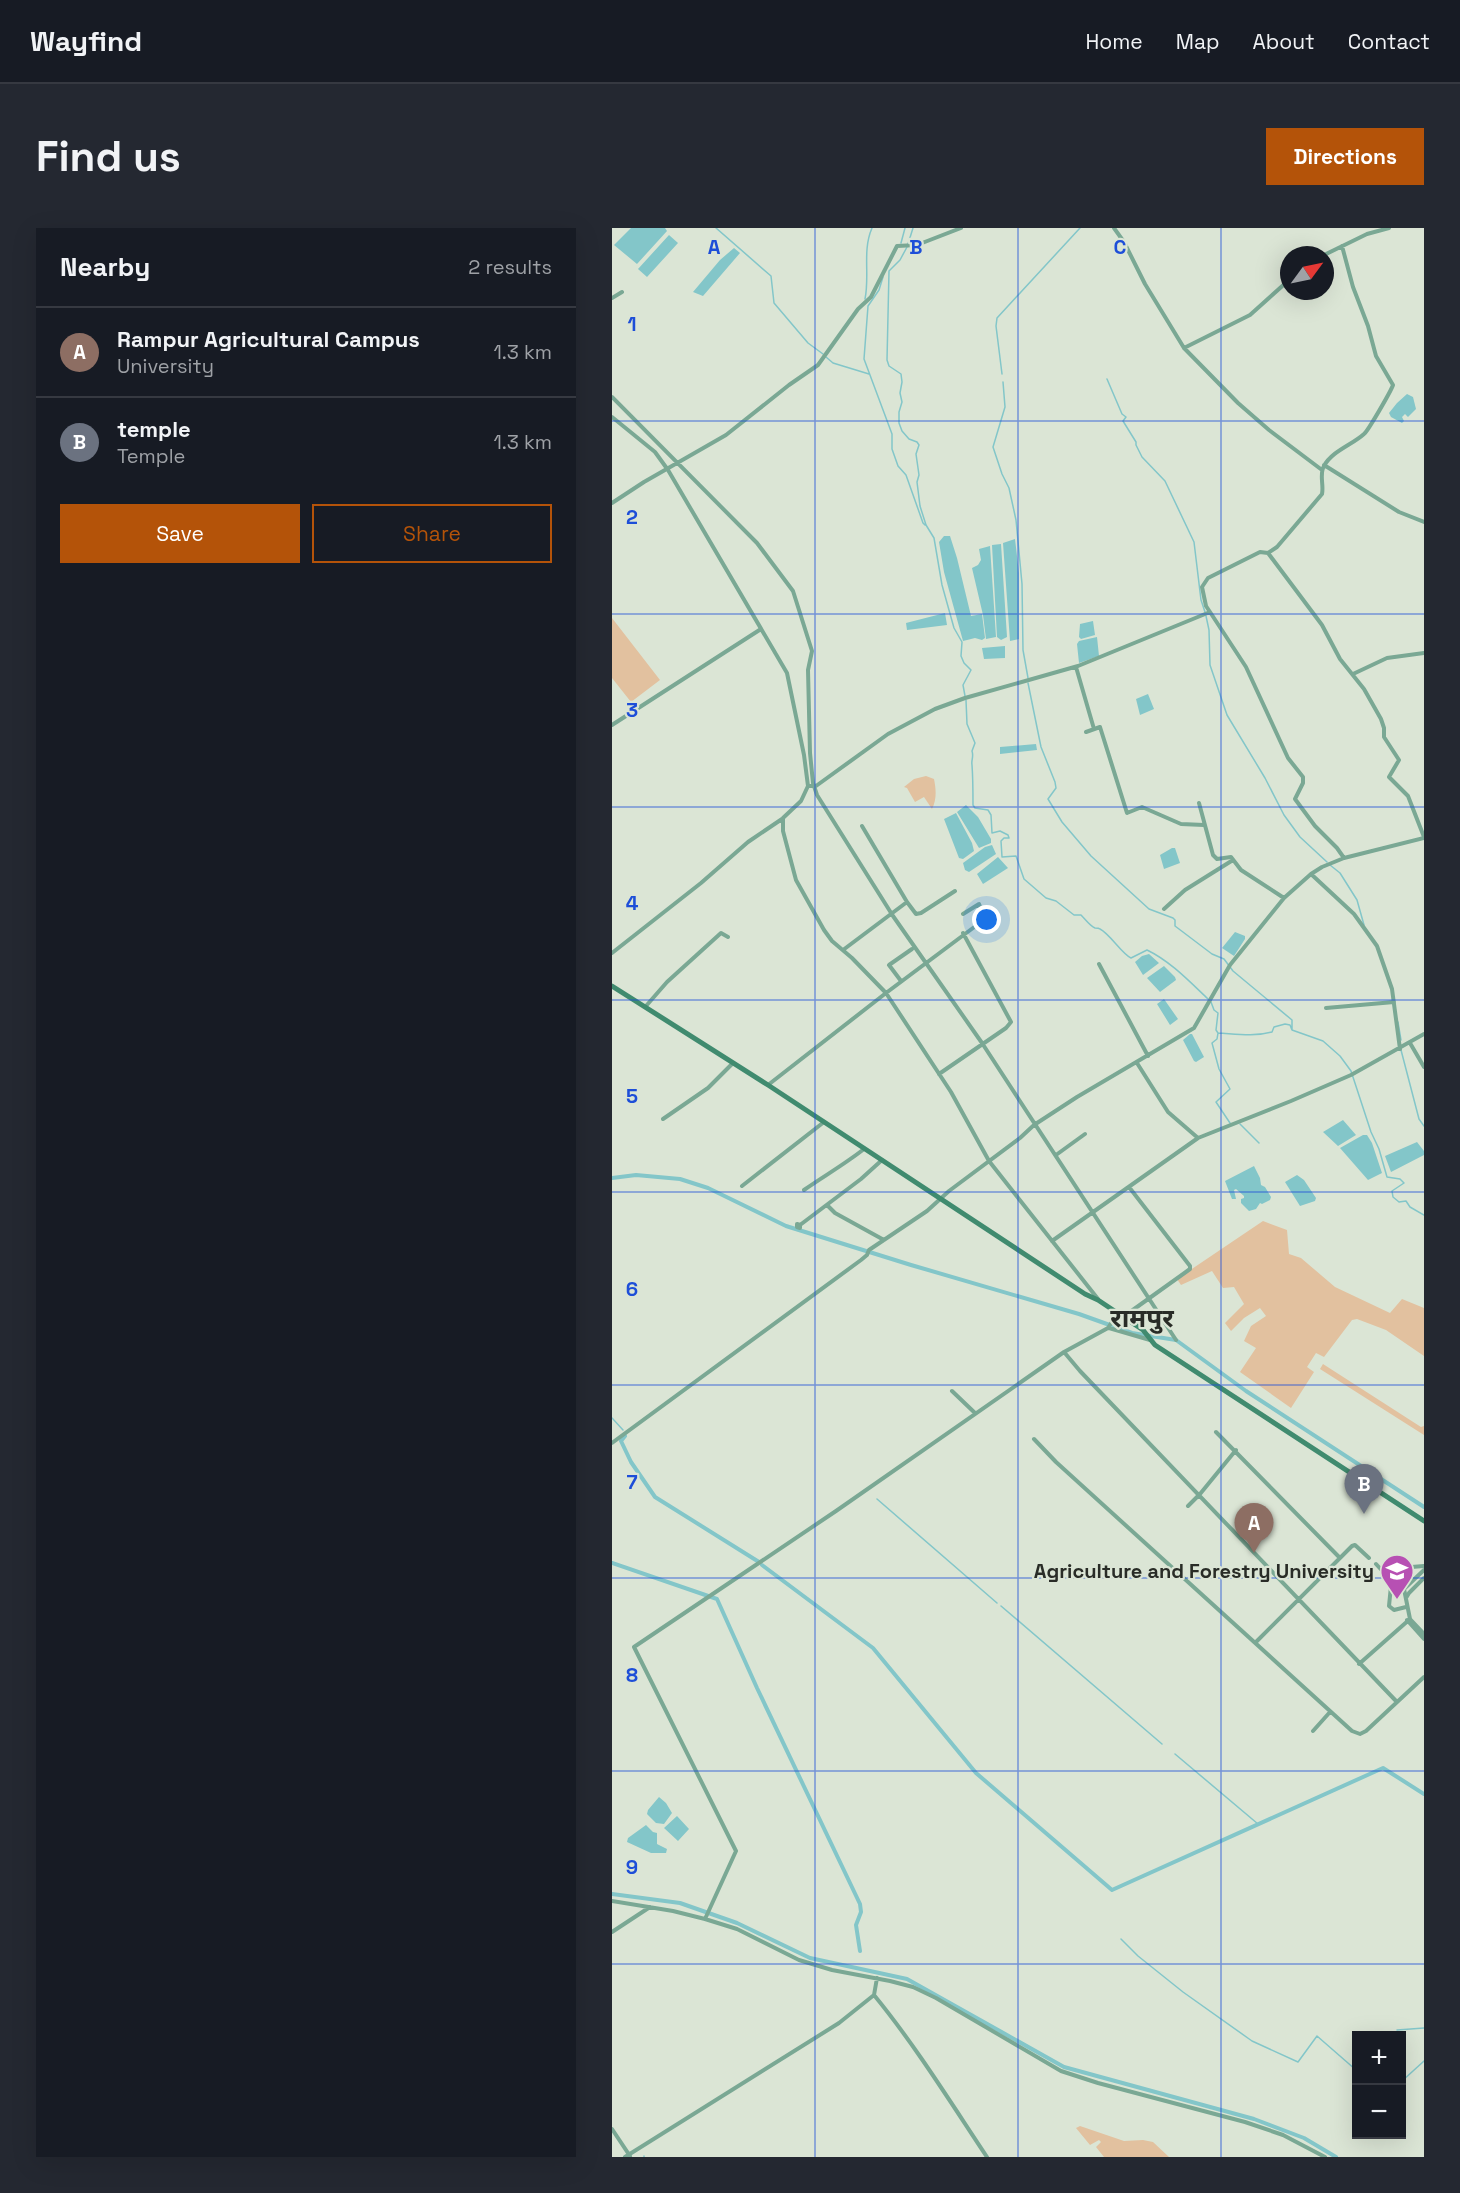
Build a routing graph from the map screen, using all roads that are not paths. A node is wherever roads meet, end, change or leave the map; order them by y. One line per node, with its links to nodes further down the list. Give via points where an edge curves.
1 (961, 228): 13 (street, via 917,245 897,246 871,297 818,365 726,435)
2 (1114, 228): 9 (street)
3 (1389, 228): 4 (street)
4 (1342, 246): 5 (street); 12 (street, via 1376,356 1393,386 1367,433 1333,456)
5 (1334, 250)
6 (1280, 287): 9 (street, via 1250,315)
7 (622, 292): 8 (street)
8 (612, 298)
9 (1184, 348): 12 (street, via 1238,403)
10 (612, 397): 52 (street, via 757,543 793,591 812,651 808,670 810,753 817,795 906,935)
11 (612, 417): 13 (street, via 655,452)
12 (1323, 468): 15 (street); 16 (street, via 1323,494)
13 (668, 470): 14 (street); 18 (street)
14 (612, 503)
15 (1424, 522)
16 (1268, 553): 17 (street, via 1260,552 1208,578 1202,586); 21 (street)
17 (1210, 612): 20 (street); 31 (street, via 1246,667 1288,758 1303,777 1296,799)
18 (761, 629): 22 (street); 25 (street, via 787,673)
19 (1424, 653): 21 (street, via 1387,658)
20 (1076, 667): 23 (street); 25 (street, via 936,709 888,734)
21 (1353, 674): 30 (street, via 1381,719 1384,737 1399,756 1389,777 1408,796)
22 (612, 725)
23 (1094, 729): 24 (street); 29 (street, via 1101,727 1126,813 1142,807 1181,824)
24 (1086, 732)
25 (812, 786): 27 (street)
26 (1199, 803): 29 (street)
27 (783, 818): 42 (street, via 796,880 824,930); 43 (street)
28 (861, 825): 36 (street)
29 (1204, 825): 32 (street, via 1213,855)
30 (1424, 837): 31 (street)
31 (1344, 858): 33 (street)
32 (1233, 860): 35 (street, via 1241,870); 37 (street, via 1185,890)
33 (1311, 874): 35 (street); 48 (street, via 1354,914 1374,941)
34 (955, 891): 36 (street, via 921,913 916,914)
35 (1284, 898): 55 (street, via 1229,967 1194,1028)
36 (907, 902): 42 (street)
37 (1164, 909)
38 (963, 914): 39 (street, via 979,904 985,919)
39 (963, 933): 45 (street); 52 (street, via 1011,1022)
40 (728, 937): 49 (street, via 721,933)
41 (912, 949): 45 (street, via 889,965)
42 (843, 950): 47 (street)
43 (612, 953)
44 (1099, 964): 55 (street)
45 (901, 981): 47 (street)
46 (612, 986): 49 (main road)
47 (886, 993): 59 (street); 60 (street)
48 (1394, 1002): 50 (street); 54 (street)
49 (646, 1006): 56 (main road)
50 (1326, 1008)
51 (1424, 1034): 53 (street)
52 (982, 1043): 59 (street); 63 (street)
53 (1410, 1043): 54 (street); 58 (street)
54 (1400, 1049): 65 (street, via 1291,1101)
55 (1148, 1056): 57 (street)
56 (733, 1063): 60 (main road); 61 (street, via 708,1088)
57 (1137, 1063): 63 (street); 65 (street, via 1168,1112)
58 (1424, 1067)
59 (939, 1074): 69 (street)
60 (768, 1085): 62 (main road)
61 (663, 1119)
62 (824, 1122): 66 (main road); 70 (street)
63 (1035, 1125): 67 (street); 69 (street)
64 (1085, 1134): 67 (street)
65 (1198, 1138): 71 (street)
66 (864, 1148): 68 (main road); 72 (street)
67 (1056, 1155): 82 (street)
68 (882, 1160): 73 (main road); 74 (street)
69 (989, 1161): 73 (street); 77 (street)
70 (741, 1185)
71 (1129, 1188): 77 (street); 79 (street, via 1190,1266)
72 (804, 1190)
73 (941, 1199): 76 (street); 78 (main road)
74 (827, 1205): 75 (street); 76 (street)
75 (800, 1225)
76 (884, 1240): 88 (street)
77 (1052, 1241): 78 (street)
78 (1098, 1300): 79 (main road)
79 (1120, 1316): 80 (street); 81 (main road)
80 (1109, 1327): 81 (street); 83 (street)
81 (1150, 1339): 92 (main road)
82 (1176, 1340)
83 (1064, 1352): 85 (street); 90 (street)
84 (952, 1391): 85 (street)
85 (975, 1413): 115 (street, via 634,1647 736,1851)
86 (1216, 1432): 89 (street)
87 (1034, 1439): 107 (street)
88 (612, 1443)
89 (1236, 1450): 90 (street); 93 (street)
90 (1200, 1494): 91 (street); 102 (street)
91 (1188, 1506)
92 (1424, 1521)
93 (1340, 1558): 94 (street, via 1355,1545); 102 (street)
94 (1370, 1558)
95 (1376, 1564): 98 (street)
96 (1424, 1566): 98 (street, via 1399,1568)
97 (1424, 1570): 101 (street)
98 (1388, 1577): 100 (street)
99 (1424, 1578): 103 (street, via 1406,1596)
100 (1393, 1584): 101 (street); 103 (street, via 1389,1606 1394,1610)
101 (1404, 1589): 103 (street)
102 (1298, 1599): 107 (street); 108 (street)
103 (1406, 1605): 104 (street)
104 (1408, 1620): 105 (street); 106 (street); 108 (street)
105 (1424, 1634)
106 (1424, 1639)
107 (1256, 1642): 111 (street)
108 (1359, 1664): 110 (street)
109 (1424, 1677): 110 (street)
110 (1397, 1702): 111 (street, via 1360,1734)
111 (1330, 1712): 112 (street)
112 (1313, 1731)
113 (612, 1901): 114 (street)
114 (650, 1906): 115 (street); 116 (street)
115 (706, 1915): 117 (street, via 799,1960)
116 (612, 1932)
117 (877, 1978): 118 (street); 122 (street, via 913,1987 936,1998 1061,2071 1245,2122)
118 (874, 1995): 120 (street, via 839,2023); 121 (street, via 903,2030)
119 (612, 2129): 120 (street)
120 (628, 2156)
121 (987, 2157)
122 (1325, 2157)

